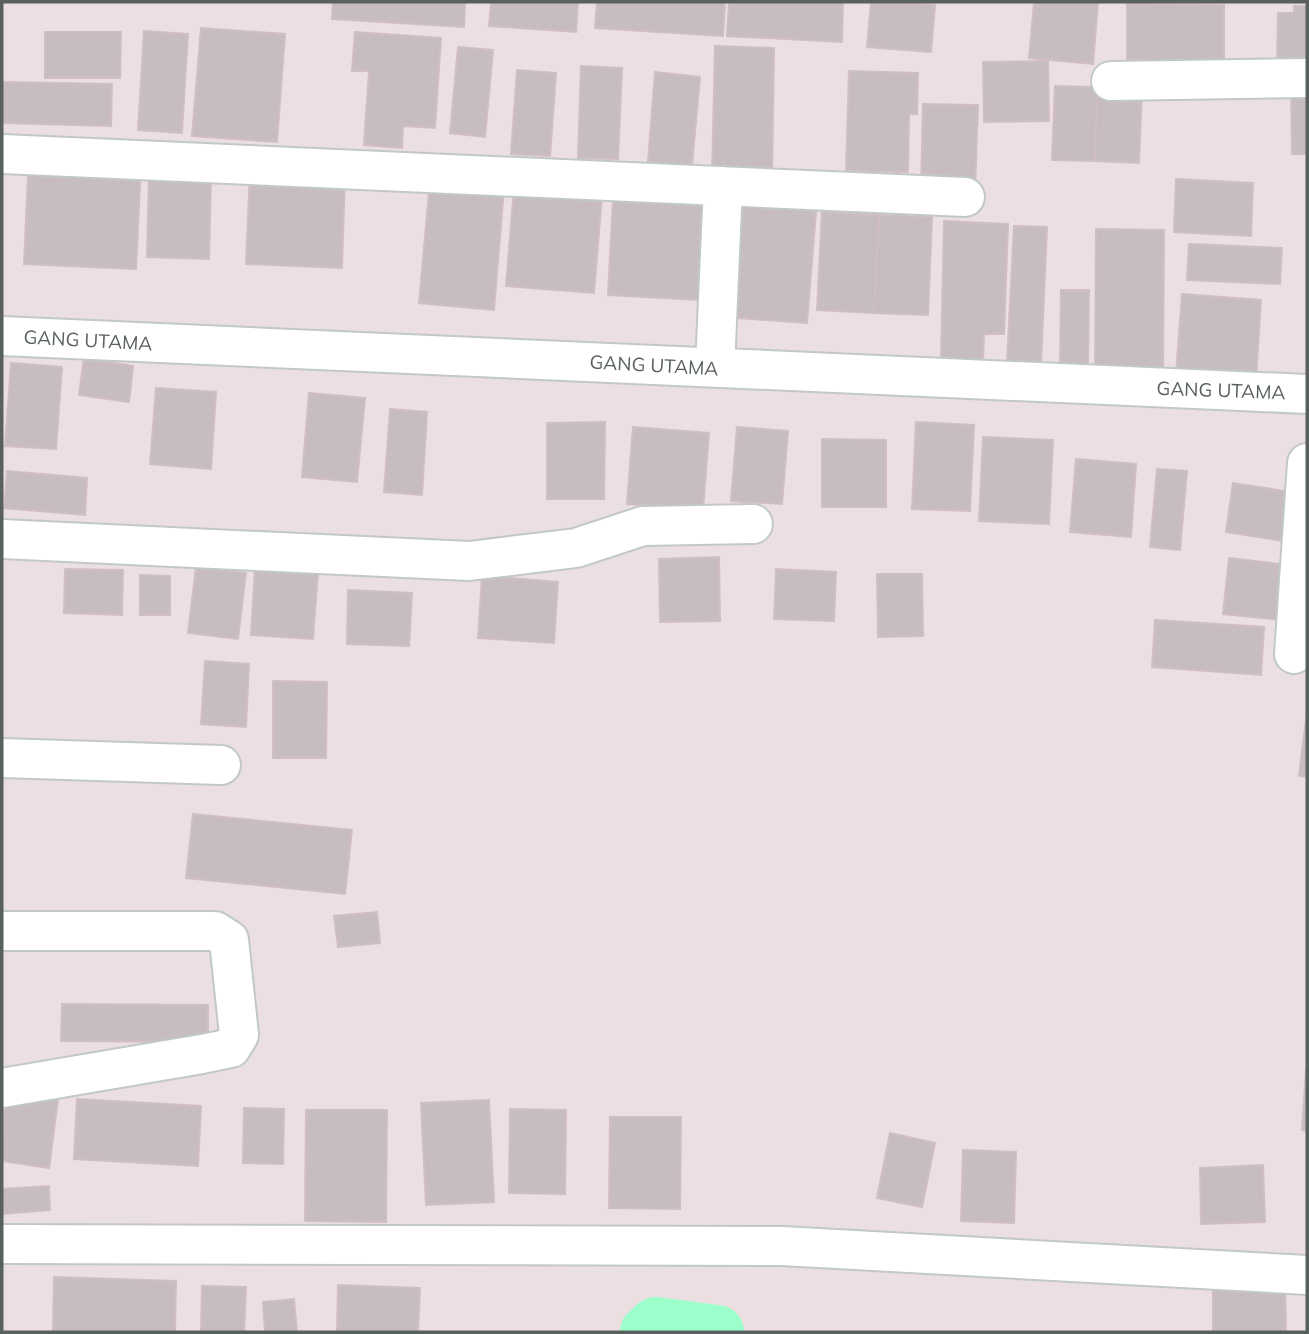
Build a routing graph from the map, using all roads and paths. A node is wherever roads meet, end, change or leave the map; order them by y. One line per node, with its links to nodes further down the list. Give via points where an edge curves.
1 (1307, 78): 2 (street)
2 (1111, 81)
3 (2, 154): 4 (street)
4 (723, 186): 5 (street); 7 (street)
5 (965, 197)
6 (2, 336): 7 (street, GANG UTAMA)
7 (715, 368): 8 (street, GANG UTAMA)
8 (1307, 394)
9 (1307, 463): 12 (street)
10 (753, 524): 11 (street, via 643,526 576,548 469,561)
11 (2, 538)
12 (1294, 654)
13 (2, 758): 14 (street)
14 (221, 765)
15 (2, 931): 16 (street, via 215,931 229,940 239,1035 231,1048)
16 (2, 1088)
17 (2, 1244): 18 (street, via 782,1246)
18 (1307, 1275)

